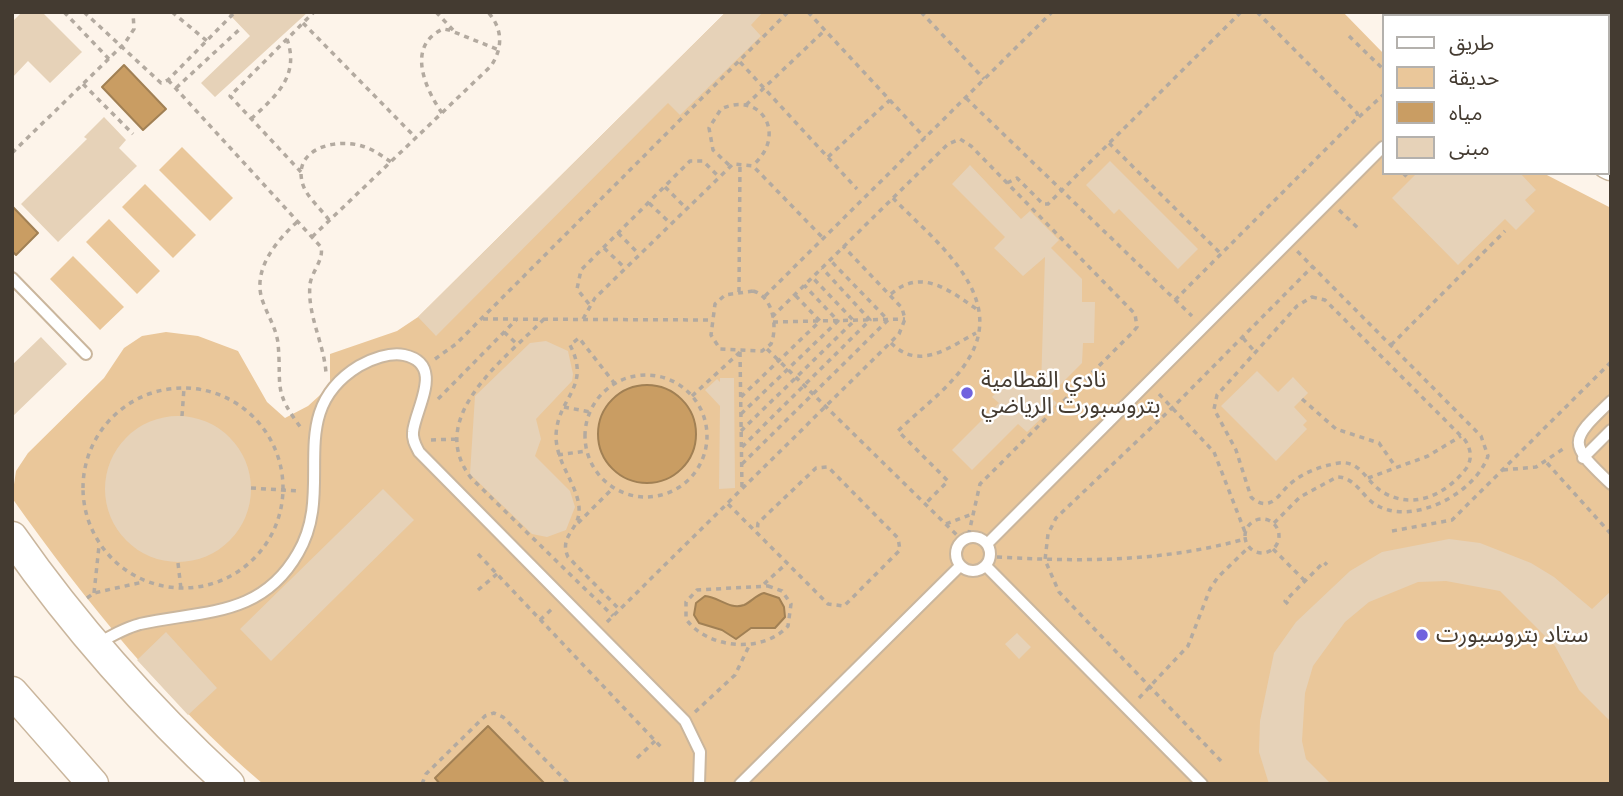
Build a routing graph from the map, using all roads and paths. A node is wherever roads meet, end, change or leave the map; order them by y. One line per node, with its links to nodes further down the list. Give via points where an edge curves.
1 (84, 12): 22 (path)
2 (133, 12): 22 (path, via 132,34)
3 (172, 12): 21 (path)
4 (236, 12): 21 (path)
5 (314, 12): 15 (path)
6 (436, 12): 18 (path)
7 (488, 12): 23 (path, via 499,31)
8 (788, 12): 25 (path)
9 (808, 12): 17 (path)
10 (921, 12): 27 (path)
11 (1052, 12): 27 (path)
12 (1241, 12): 42 (path)
13 (1257, 12): 37 (path)
14 (67, 13): 24 (path)
15 (303, 23): 20 (path); 40 (path)
16 (241, 28): 31 (path)
17 (825, 30): 30 (path); 34 (path)
18 (454, 31): 23 (path); 36 (path, via 437,32 423,56 424,82)
19 (1349, 36): 26 (path)
20 (287, 39): 38 (path, via 292,61 287,81); 38 (path, via 230,96)
21 (207, 41): 28 (path)
22 (121, 48): 24 (path); 28 (path, via 156,82)
23 (499, 50): 36 (path, via 491,66)
24 (109, 59): 29 (path)
25 (739, 61): 30 (path); 91 (path)
26 (1382, 68)
27 (984, 79): 33 (path)
28 (168, 80): 31 (path)
29 (83, 84): 39 (path); 44 (path)
30 (764, 88): 35 (path); 45 (path)
31 (176, 89): 63 (path)
32 (1382, 96): 37 (path)
33 (965, 98): 41 (path); 57 (path)
34 (890, 100): 41 (path); 45 (path)
35 (746, 105): 48 (path, via 721,109 709,128 713,150); 49 (path, via 763,116 771,132 765,154)
36 (442, 113): 40 (path)
37 (1358, 117): 74 (path)
38 (251, 119): 50 (path)
39 (133, 134)
40 (416, 138): 46 (path)
41 (925, 138): 69 (path)
42 (1109, 143): 57 (path); 74 (path)
43 (1382, 148): 59 (lane)
44 (12, 153)
45 (828, 157): 56 (path)
46 (391, 162): 50 (path, via 363,146 339,143 316,149); 62 (path)
47 (740, 162): 48 (path); 49 (path); 82 (path)
48 (729, 165): 52 (path)
49 (753, 166): 69 (path)
50 (302, 173): 62 (path, via 303,185)
51 (1405, 175): 53 (path)
52 (718, 176): 55 (path, via 696,159); 61 (path)
53 (1410, 180)
54 (1007, 183): 57 (path, via 1017,178 1044,205); 58 (path, via 960,139 948,144); 160 (path, via 1138,322 1132,334 980,484)
55 (664, 187): 60 (path); 61 (path)
56 (857, 189)
57 (1062, 191): 86 (path)
58 (893, 198): 71 (path); 88 (path, via 964,274)
59 (1330, 201): 65 (path); 70 (lane)
60 (648, 202): 64 (path); 67 (path)
61 (685, 208): 64 (path)
62 (330, 221): 68 (path)
63 (297, 222): 68 (path); 140 (path, via 270,253 260,291 278,341 281,400)
64 (670, 223): 73 (path)
65 (1360, 230)
66 (1505, 231): 107 (path)
67 (618, 233): 72 (path); 73 (path)
68 (312, 237): 125 (path, via 322,252 310,288 324,358)
69 (823, 238): 85 (path)
70 (1288, 242): 76 (path); 101 (lane)
71 (843, 246): 75 (path); 84 (path)
72 (603, 247): 77 (path); 87 (path, via 577,276 577,289)
73 (639, 254): 77 (path)
74 (1222, 254): 86 (path)
75 (830, 260): 78 (path); 96 (path)
76 (1313, 266): 104 (path); 107 (path)
77 (625, 268): 87 (path)
78 (822, 268): 79 (path); 95 (path)
79 (812, 277): 81 (path); 100 (path)
80 (12, 278): 111 (lane)
81 (804, 285): 83 (path); 99 (path)
82 (739, 292): 85 (path); 94 (path, via 719,299)
83 (794, 294): 93 (path); 98 (path)
84 (890, 295): 88 (path, via 913,282 931,281); 97 (path, via 902,308)
85 (765, 296): 93 (path)
86 (1175, 300): 101 (path)
87 (590, 305): 92 (path)
88 (978, 310): 103 (path)
89 (518, 318): 90 (path); 91 (path); 102 (path)
90 (544, 318): 92 (path); 106 (path)
91 (481, 319): 114 (path, via 444,353)
92 (583, 319): 94 (path)
93 (772, 319): 98 (path); 108 (path, via 774,338)
94 (712, 320): 109 (path, via 716,345)
95 (870, 320): 96 (path); 100 (path); 118 (path)
96 (888, 320): 97 (path); 121 (path)
97 (905, 320): 105 (path)
98 (820, 321): 99 (path); 112 (path)
99 (838, 321): 100 (path); 115 (path)
100 (854, 321): 116 (path)
101 (1204, 327): 172 (lane)
102 (504, 332): 106 (path); 133 (path)
103 (977, 333): 105 (path, via 923,357 905,354); 157 (path, via 963,367 898,431 948,481)
104 (1242, 337): 110 (path); 129 (path)
105 (891, 343): 128 (path)
106 (518, 345): 138 (path, via 465,404)
107 (1391, 345): 161 (path, via 1481,436 1488,449 1485,464 1446,503 1402,511 1373,503 1350,480 1331,478 1300,497)
108 (767, 349): 109 (path); 112 (path)
109 (740, 352): 122 (path); 123 (path)
110 (1255, 352): 136 (path, via 1300,302 1319,298); 149 (path, via 1217,395 1214,409 1236,450 1251,498 1271,502 1300,476 1340,463 1358,468)
111 (86, 354)
112 (778, 361): 115 (path); 123 (path)
113 (1611, 362): 148 (path)
114 (419, 363): 125 (lane, via 404,355 372,360 352,370); 133 (lane, via 427,382)
115 (787, 369): 116 (path); 131 (path)
116 (796, 378): 118 (path); 135 (path)
117 (615, 384): 122 (path, via 650,375 673,382); 127 (path, via 579,338 570,345 578,366 576,388); 130 (path)
118 (804, 386): 121 (path); 141 (path)
119 (184, 388): 132 (path); 154 (path, via 226,398 260,424 275,449); 171 (path, via 132,402 95,441 82,485 86,516)
120 (1156, 390): 129 (path)
121 (813, 394): 128 (path); 146 (path)
122 (692, 396): 152 (path, via 706,428 705,452 694,473 677,489 655,497 632,496)
123 (741, 397): 131 (path)
124 (1302, 399): 147 (path, via 1336,429 1379,443)
125 (325, 400): 140 (lane)
126 (1611, 401): 137 (lane)
127 (564, 407): 130 (path); 143 (path, via 556,435)
128 (825, 407): 153 (path); 157 (path)
129 (1173, 407): 165 (path, via 1214,452); 177 (path, via 1056,518 1048,534)
130 (590, 412): 142 (path)
131 (741, 414): 135 (path)
132 (182, 416)
133 (415, 422): 192 (lane, via 413,434 419,453)
134 (1611, 430): 144 (lane)
135 (741, 431): 141 (path)
136 (1461, 436): 147 (path, via 1428,457); 149 (path, via 1469,446 1469,464 1436,496 1401,499 1381,491)
137 (1578, 436): 144 (lane); 145 (path)
138 (457, 439): 139 (path); 191 (path, via 461,463 472,479)
139 (426, 441)
140 (313, 445): 155 (lane)
141 (742, 447): 146 (path)
142 (586, 451): 143 (path); 152 (path, via 593,469)
143 (558, 455): 159 (path)
144 (1583, 458): 150 (lane)
145 (1547, 463): 148 (path); 167 (path)
146 (742, 464): 153 (path)
147 (1395, 466): 149 (path)
148 (1502, 470): 164 (path, via 1452,520)
149 (1367, 478)
150 (1611, 484)
151 (251, 488): 154 (path)
152 (613, 488): 158 (path)
153 (742, 489): 156 (path)
154 (283, 490): 155 (path); 187 (path, via 277,521 252,560 212,584)
155 (316, 493): 194 (lane, via 309,532 298,555 263,592 216,612 128,628)
156 (728, 504): 166 (path); 190 (path)
157 (925, 504): 162 (path)
158 (593, 508): 159 (path); 163 (path)
159 (579, 513): 163 (path)
160 (972, 514): 162 (path); 169 (path)
161 (1274, 523): 165 (path, via 1254,520); 174 (path, via 1280,536)
162 (946, 524): 169 (path)
163 (571, 529): 190 (path, via 565,542 568,557)
164 (1392, 531)
165 (1245, 532): 170 (path)
166 (757, 533): 179 (path); 179 (path, via 758,523 816,468 828,467 898,538 900,550 844,606 828,604)
167 (1611, 534)
168 (12, 537): 194 (street)
169 (965, 539): 172 (lane, via 982,539); 181 (lane, via 956,553)
170 (1245, 539): 173 (path); 177 (path, via 1150,558)
171 (99, 544): 184 (path, via 119,566); 184 (path, via 94,593)
172 (987, 544): 182 (lane, via 990,557)
173 (1249, 547): 174 (path, via 1261,553); 195 (path, via 1218,577 1188,646)
174 (1273, 549): 185 (path)
175 (478, 554): 183 (path)
176 (1006, 558): 177 (path)
177 (1045, 560): 195 (path, via 1059,592)
178 (178, 563): 187 (path)
179 (787, 563): 186 (path)
180 (1327, 565): 185 (path, via 1324,562)
181 (960, 566): 182 (lane, via 976,571); 208 (lane)
182 (986, 566): 209 (lane)
183 (497, 574): 188 (path); 199 (path)
184 (145, 581): 187 (path)
185 (1305, 581): 189 (path, via 1285,600)
186 (763, 586): 193 (path, via 788,597 791,620 776,636); 193 (path, via 705,587 686,602 691,626 723,642)
187 (181, 589)
188 (478, 590)
189 (1288, 604)
190 (620, 610): 191 (path)
191 (613, 616): 192 (path)
192 (597, 632): 198 (lane)
193 (750, 644): 198 (path, via 734,674)
194 (95, 645): 204 (street, via 146,703)
195 (1152, 687): 197 (path); 202 (path)
196 (12, 692): 203 (street)
197 (1144, 694)
198 (685, 721): 207 (lane, via 700,752)
199 (655, 741): 200 (path); 201 (path)
200 (661, 747)
201 (637, 758)
202 (1221, 761)
203 (93, 784)
204 (229, 784)
205 (422, 784): 206 (path, via 426,774 485,716 494,713)
206 (569, 784)
207 (699, 784)
208 (740, 784)
209 (1202, 784)

